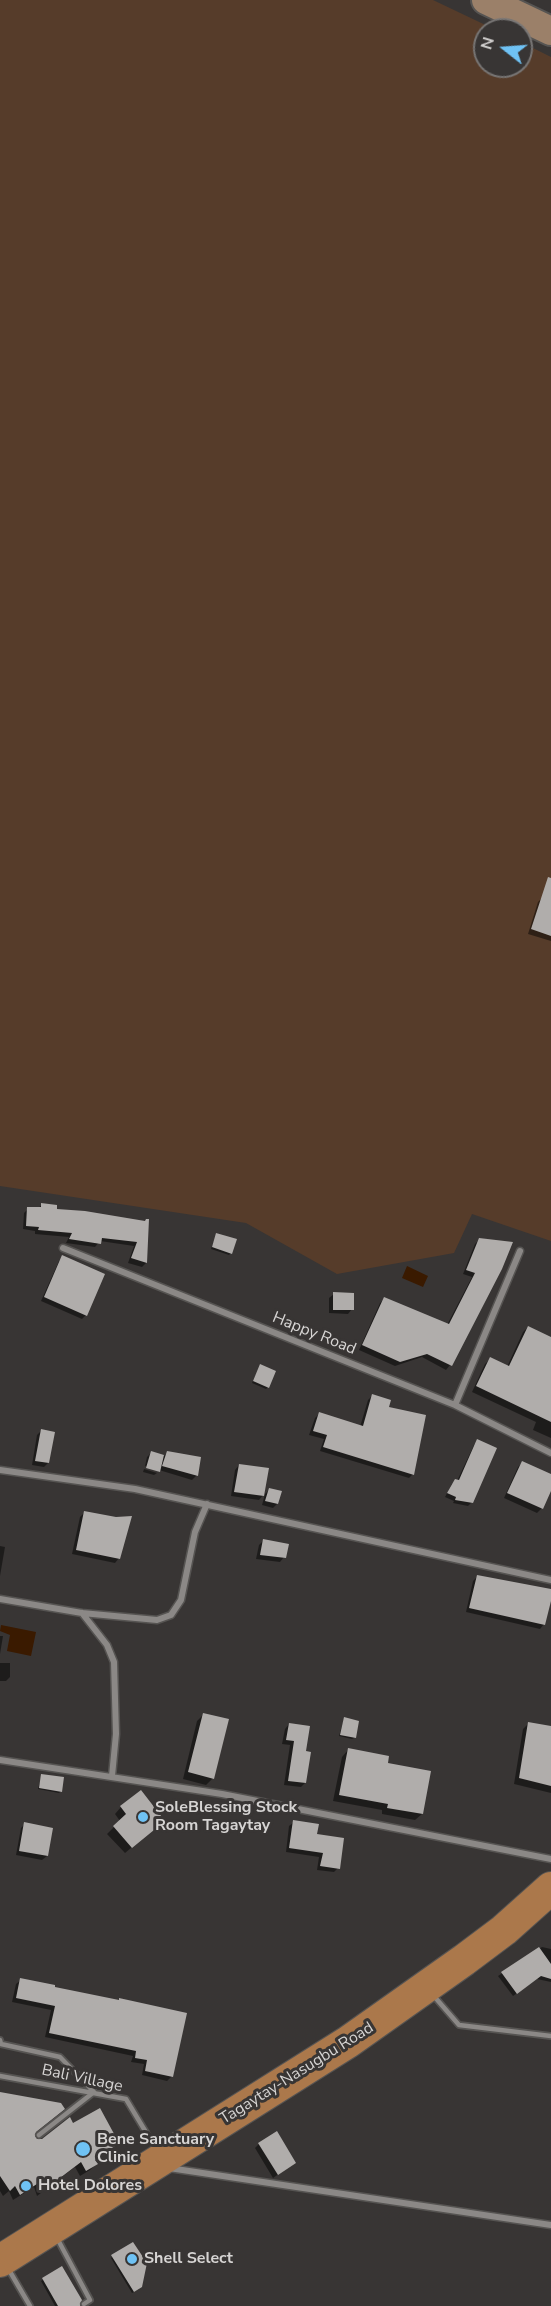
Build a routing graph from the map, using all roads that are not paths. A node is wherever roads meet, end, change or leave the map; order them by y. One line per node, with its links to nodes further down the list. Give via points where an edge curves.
1 (486, 0): 2 (street)
2 (551, 31)
3 (63, 1248): 5 (street, Happy Road)
4 (520, 1251): 5 (street)
5 (455, 1406): 6 (street, Happy Road)
6 (551, 1453)
7 (0, 1470): 8 (street, via 135,1489)
8 (207, 1504): 9 (street); 11 (street, via 195,1532 181,1600 171,1615 157,1620)
9 (551, 1580)
10 (0, 1599): 11 (street)
11 (82, 1613): 13 (street, via 107,1645 114,1662 116,1734)
12 (0, 1760): 13 (street)
13 (112, 1776): 14 (street)
14 (551, 1859)
15 (551, 1888): 16 (main road, Tagaytay-Nasugbu Road)
16 (428, 1988): 17 (lane, via 459,2025); 22 (main road, Tagaytay-Nasugbu Road, via 348,2043)
17 (551, 2036)
18 (0, 2042): 20 (lane, via 60,2057)
19 (0, 2076): 20 (lane, Bali Village)
20 (94, 2092): 21 (lane); 22 (lane, Bali Village, via 126,2099)
21 (39, 2135)
22 (157, 2162): 23 (street); 24 (main road, Tagaytay-Nasugbu Road)
23 (551, 2225)
24 (52, 2228): 25 (main road, Tagaytay-Nasugbu Road); 26 (lane, via 90,2300)
25 (1, 2260): 27 (lane)
26 (84, 2304)
27 (30, 2306)

